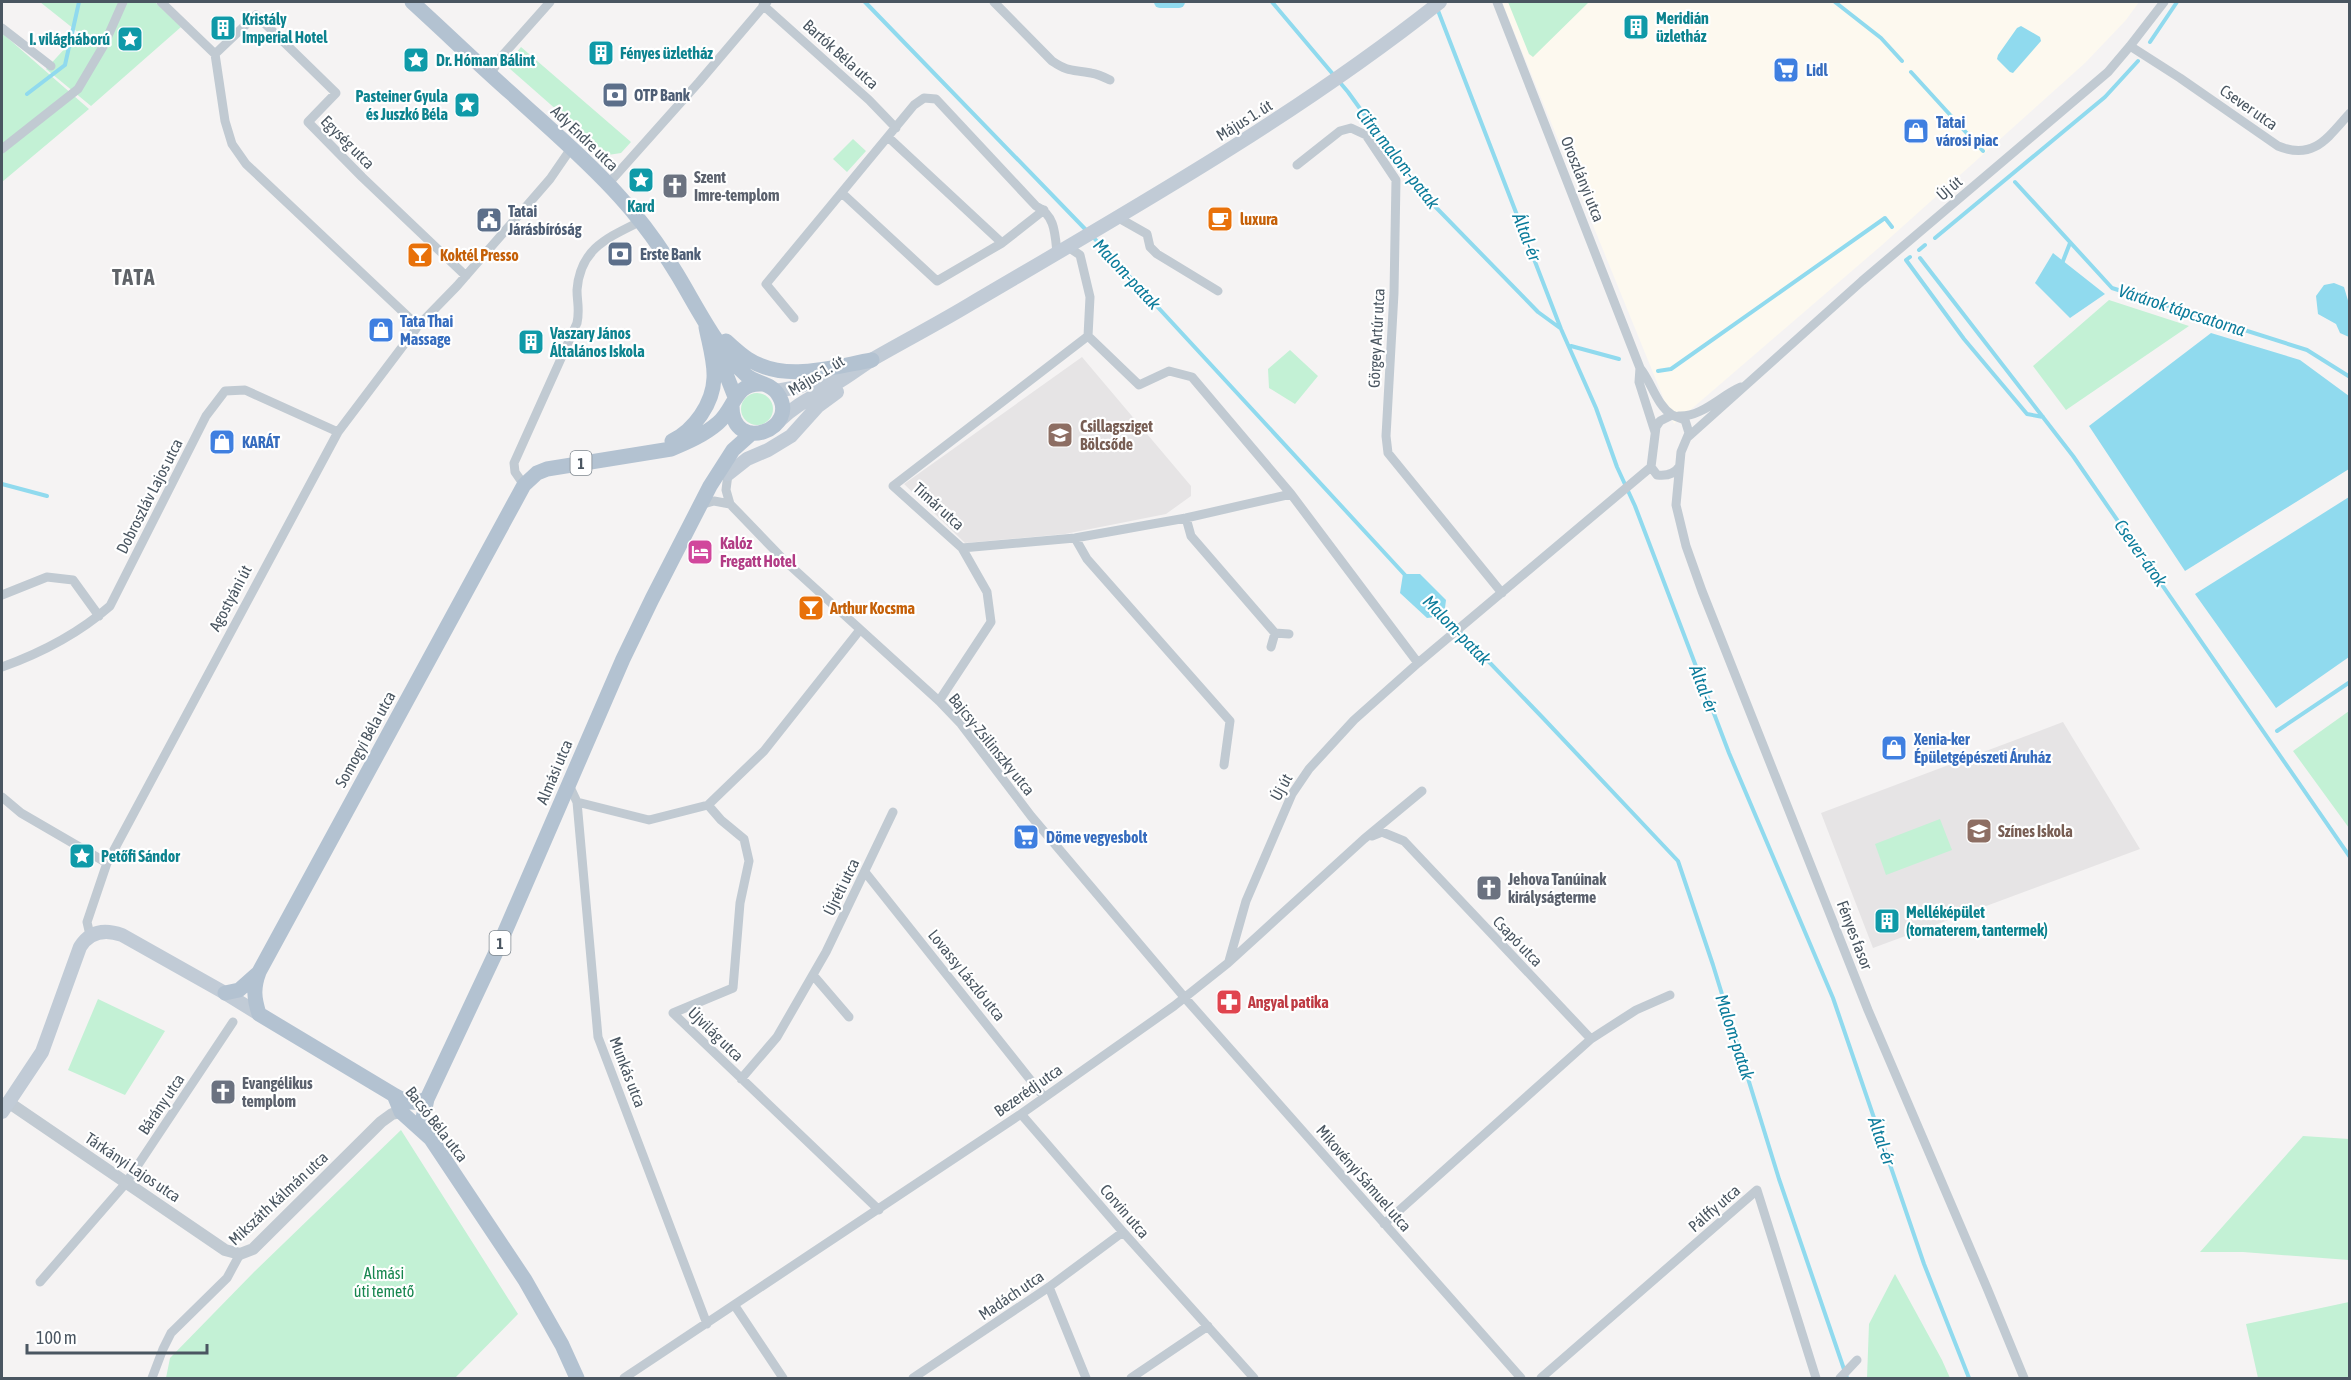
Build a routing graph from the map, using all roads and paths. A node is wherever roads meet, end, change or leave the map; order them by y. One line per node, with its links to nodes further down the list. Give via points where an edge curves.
1 (123, 2): 20 (street, via 78,89)
2 (161, 2): 12 (street)
3 (412, 2): 14 (main road, Ady Endre utca / 1)
4 (550, 2): 14 (street)
5 (994, 2): 15 (street, via 1062,68)
6 (1440, 2): 25 (main road, Május 1. út, via 1325,87)
7 (1497, 2): 36 (street, Oroszlányi utca)
8 (2164, 2): 11 (street, Új út)
9 (765, 3): 17 (street, Bartók Béla utca); 22 (street, Bartók Béla utca)
10 (2, 28): 13 (street)
11 (2130, 46): 16 (street, Csever utca, via 2291,151 2322,143); 38 (street, Új út, via 2108,72)
12 (215, 54): 29 (street, Egység utca, via 256,15 336,93 308,122); 33 (street, via 225,121 232,144 246,164)
13 (51, 66)
14 (490, 75): 19 (main road, Ady Endre utca / 1)
15 (1110, 80)
16 (2349, 113)
17 (896, 128): 18 (street); 24 (street, via 924,98 936,99)
18 (888, 137): 23 (street); 27 (street)
19 (572, 147): 22 (main road, Ady Endre utca / 1); 29 (street, Agostyáni út, via 550,179)
20 (2, 149)
21 (1298, 165): 61 (street, Görgey Artúr utca, via 1340,131 1351,128 1366,135 1396,180 1388,453)
22 (608, 184): 26 (main road, Ady Endre utca / 1)
23 (843, 194): 27 (street, via 937,281); 31 (street, via 766,284)
24 (1044, 210): 27 (street); 28 (street)
25 (1117, 217): 28 (main road, Május 1. út); 30 (street, via 1147,234 1150,247 1157,254)
26 (639, 222): 32 (main road, Ady Endre utca / 1, via 676,272); 52 (street, via 598,244 584,262 578,281 578,323 514,463)
27 (1002, 243)
28 (1063, 250): 34 (street, via 1080,255 1090,297); 35 (main road, Május 1. út)
29 (466, 276): 33 (street, Agostyáni út)
30 (1218, 291)
31 (794, 318)
32 (705, 324): 35 (main road, via 749,360 776,370 800,373); 37 (main road, 1, via 740,369); 40 (main road, 1); 47 (main road, 1, via 714,378 709,401 682,436)
33 (418, 326): 43 (street, Agostyáni út)
34 (1088, 336): 53 (street, via 1139,385 1168,371 1192,377); 60 (street, Tímár utca, via 893,486)
35 (872, 360): 39 (main road, Május 1. út); 42 (main road, Május 1. út, via 803,401); 50 (main road, via 790,436)
36 (1640, 368): 41 (street, Oroszlányi utca, via 1665,410); 44 (street, Oroszlányi utca, via 1639,382)
37 (761, 384): 39 (main road, 1); 40 (main road, 1, via 748,385)
38 (1743, 386): 41 (street, Új út, via 1697,414); 46 (street, Új út)
39 (776, 391): 42 (main road, via 782,407)
40 (733, 401): 45 (main road, 1, via 732,413 739,426); 47 (main road, 1, via 720,422 690,441)
41 (1675, 416): 44 (street, via 1660,421); 46 (street, Oroszlányi utca, via 1688,424)
42 (779, 421): 45 (main road, 1, via 767,432)
43 (338, 432): 63 (street, Dobroszláv Lajos utca, via 245,390 225,391 206,416 110,606); 79 (street, Agostyáni út)
44 (1655, 432): 48 (street)
45 (752, 434): 58 (main road, Almási utca / 1, via 733,450)
46 (1688, 437): 49 (street, Fényes fasor)
47 (642, 454): 52 (main road, Somogyi Béla utca / 1, via 547,469)
48 (1652, 467): 51 (street, Fényes fasor); 61 (street, Új út)
49 (1679, 467): 51 (street); 54 (street, Fényes fasor)
50 (728, 474): 55 (main road); 56 (street, via 726,490)
51 (1662, 476): 54 (street, Fényes fasor)
52 (524, 485): 83 (main road, Somogyi Béla utca / 1)
53 (1291, 494): 57 (street); 68 (street)
54 (1676, 497): 123 (street, Fényes fasor, via 1679,522 1702,591 1868,1010)
55 (707, 503): 56 (street); 58 (main road)
56 (730, 504): 64 (street, Bajcsy-Zsilinszky utca)
57 (1186, 518): 59 (street); 65 (street, via 1191,536)
58 (690, 526): 72 (main road, Almási utca / 1, via 623,659)
59 (1075, 538): 60 (street); 71 (street, via 1087,558 1230,721)
60 (962, 548): 70 (street, Tímár utca, via 987,591 991,621)
61 (1503, 593): 68 (street, Új út)
62 (2, 595): 63 (street, via 46,577 73,580)
63 (99, 616): 69 (street, Dobroszláv Lajos utca, via 83,629 28,658)
64 (859, 631): 70 (street, Bajcsy-Zsilinszky utca); 76 (street, via 765,751)
65 (1275, 633): 66 (street); 67 (street)
66 (1289, 634)
67 (1271, 647)
68 (1418, 663): 82 (street, Új út, via 1354,720 1309,769 1292,794 1246,901)
69 (2, 667)
70 (939, 701): 87 (street, Bajcsy-Zsilinszky utca)
71 (1224, 765)
72 (569, 784): 75 (street, Munkás utca); 95 (main road, Almási utca / 1)
73 (1422, 791): 78 (street, Bezerédj utca)
74 (2, 797): 79 (street, via 21,813)
75 (577, 802): 76 (street, via 649,820); 108 (street, Munkás utca, via 598,1037)
76 (708, 805): 92 (street, Újvilág utca, via 744,839 749,861 740,903 733,988 673,1013)
77 (893, 812): 80 (street, Újréti utca)
78 (1364, 839): 82 (street, Bezerédj utca); 91 (street, Csapó utca, via 1382,832 1404,841)
79 (107, 863): 81 (street, Agostyáni út, via 87,922)
80 (865, 872): 84 (street, Újréti utca); 94 (street, Lovassy László utca)
81 (90, 935): 85 (main road, Bacsó Béla utca, via 104,931 122,935); 96 (main road, Agostyáni út, via 80,947 42,1052)
82 (1228, 963): 87 (street, Bezerédj utca)
83 (259, 972): 85 (main road, via 239,990); 88 (main road, Somogyi Béla utca / 1, via 253,996)
84 (813, 975): 89 (street); 92 (street, Újréti utca, via 777,1037)
85 (225, 993): 88 (main road, Bacsó Béla utca)
86 (1670, 995): 91 (street, via 1636,1010)
87 (1185, 998): 94 (street, Bezerédj utca); 102 (street, Mikovényi Sámuel utca)
88 (259, 1014): 93 (main road, Bacsó Béla utca)
89 (849, 1017)
90 (233, 1022): 100 (street, Bárány utca)
91 (1591, 1039): 102 (street)
92 (741, 1079): 101 (street, Újvilág utca)
93 (394, 1095): 95 (main road, via 409,1103); 97 (main road, Bacsó Béla utca / 1)
94 (1044, 1097): 98 (street, Bezerédj utca)
95 (427, 1099): 99 (main road, Almási utca / 1, via 423,1118)
96 (5, 1107): 100 (street, Tárkányi Lajos utca)
97 (401, 1112): 99 (main road, Bacsó Béla utca / 1); 104 (street, Mikszáth Kálmán utca, via 381,1122 253,1249)
98 (1021, 1114): 101 (street, Bezerédj utca); 103 (street, Corvin utca)
99 (431, 1139): 112 (main road, Bacsó Béla utca / 1, via 525,1280)
100 (126, 1183): 104 (street, Tárkányi Lajos utca, via 225,1250); 105 (street, Bárány utca)
101 (879, 1210): 107 (street, Bezerédj utca)
102 (1384, 1224): 119 (street, Mikovényi Sámuel utca)
103 (1123, 1232): 106 (street, Madách utca); 109 (street, Corvin utca)
104 (240, 1254): 111 (street, Mikszáth Kálmán utca, via 227,1278 171,1333)
105 (40, 1282)
106 (1049, 1287): 115 (street, Madách utca); 116 (street)
107 (735, 1306): 108 (street, Bezerédj utca); 114 (street)
108 (707, 1324): 113 (street, Bezerédj utca)
109 (1208, 1326): 117 (street); 118 (street, Corvin utca)
110 (1857, 1360): 122 (street)
111 (152, 1378)
112 (577, 1378)
113 (624, 1378)
114 (783, 1378)
115 (913, 1378)
116 (1086, 1378)
117 (1131, 1378)
118 (1254, 1378)
119 (1521, 1378)
120 (1541, 1378): 121 (street, Pálffy utca, via 1757,1190)
121 (1816, 1378)
122 (1840, 1378)
123 (2024, 1378)

